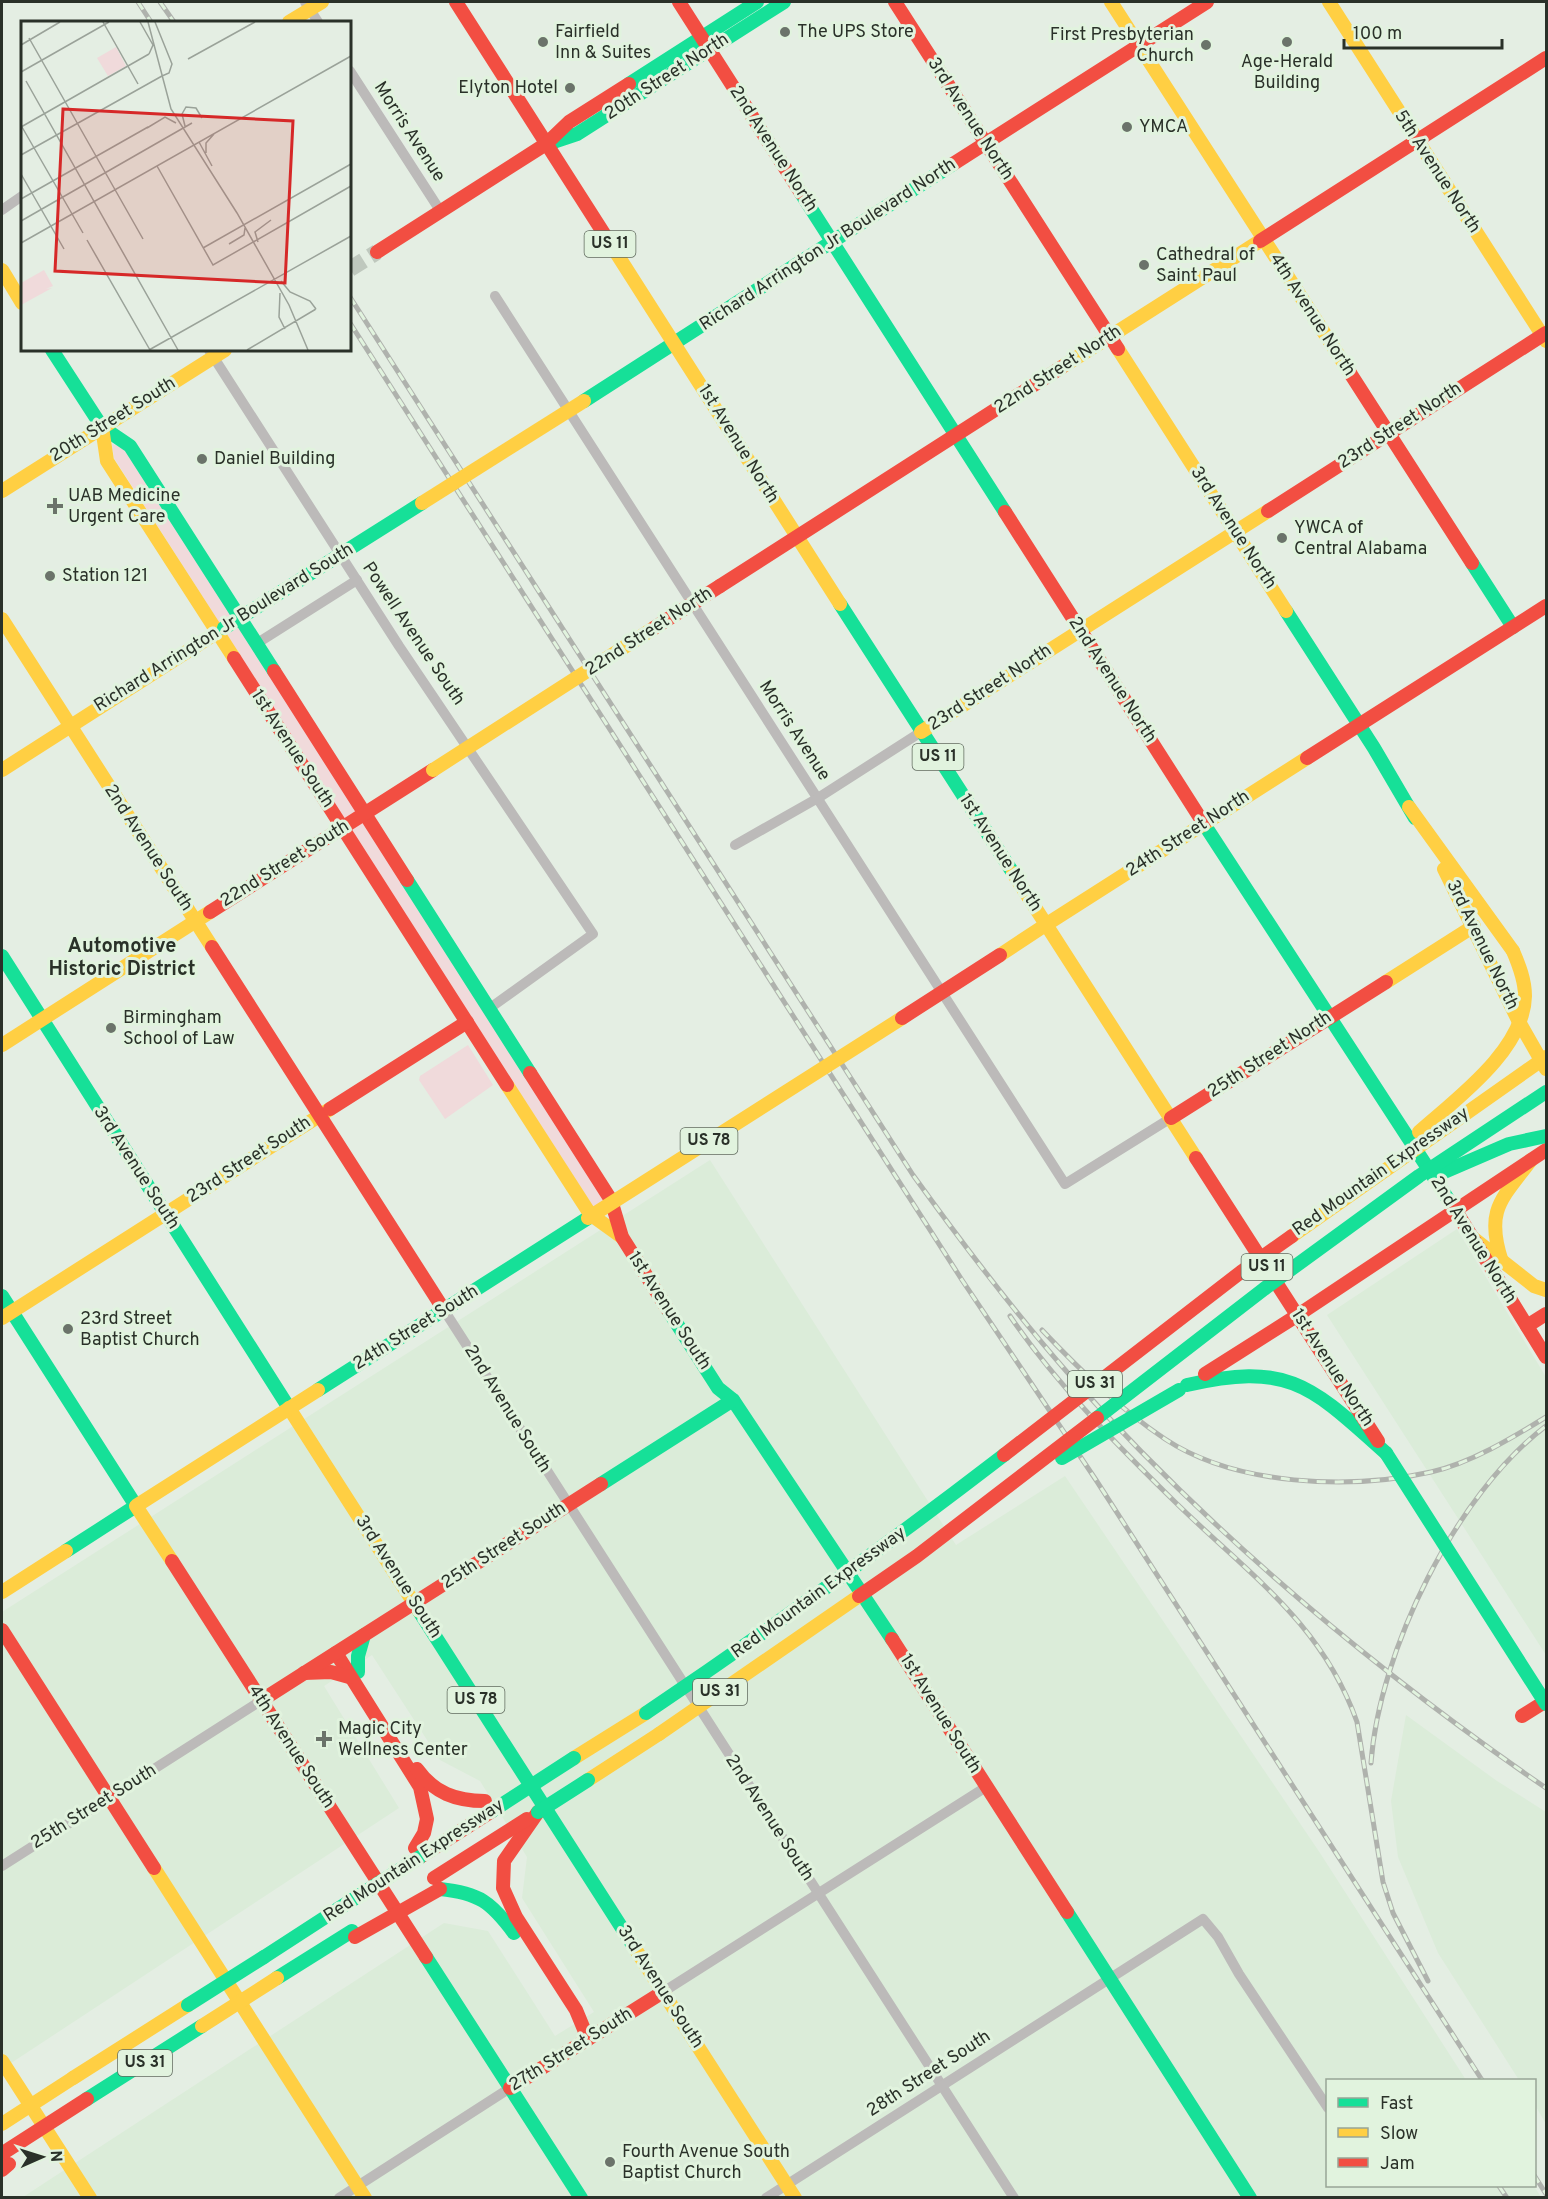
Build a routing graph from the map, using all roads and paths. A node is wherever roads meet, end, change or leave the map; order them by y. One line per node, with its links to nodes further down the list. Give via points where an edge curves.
1 (322, 2): 10 (main road)
2 (456, 2): 20 (main road, 1st Avenue North / US 11)
3 (679, 2): 13 (main road, 2nd Avenue North)
4 (757, 2): 13 (main road, 20th Street North)
5 (784, 2): 15 (main road, 20th Street North)
6 (895, 2): 19 (main road, 3rd Avenue North)
7 (1111, 2): 14 (main road, 4th Avenue North)
8 (1207, 2): 14 (main road, Richard Arrington Jr Boulevard North)
9 (1329, 2): 18 (main road, 5th Avenue North)
10 (307, 5): 11 (main road); 12 (street)
11 (290, 21)
12 (317, 21)
13 (701, 37): 15 (main road, 2nd Avenue North); 20 (main road, 20th Street North, via 568,122)
14 (1138, 45): 19 (main road, Richard Arrington Jr Boulevard North); 24 (main road, 4th Avenue North)
15 (709, 50): 20 (main road, 20th Street North, via 577,134); 25 (main road, 2nd Avenue North)
16 (1546, 58): 18 (main road, 22nd Street North)
17 (351, 73): 23 (street, Morris Avenue)
18 (1417, 141): 24 (main road, 22nd Street North); 30 (main road, 5th Avenue North)
19 (986, 143): 25 (main road, Richard Arrington Jr Boulevard North); 31 (main road, 3rd Avenue North)
20 (546, 144): 23 (main road, 20th Street North); 32 (main road, 1st Avenue North / US 11)
21 (21, 197): 22 (street)
22 (2, 210)
23 (441, 212): 26 (main road, 20th Street North)
24 (1263, 239): 31 (main road, 22nd Street North); 36 (main road, 4th Avenue North)
25 (832, 242): 32 (main road, Richard Arrington Jr Boulevard North); 37 (main road, 2nd Avenue North)
26 (377, 252)
27 (2, 270): 29 (main road)
28 (495, 296): 56 (street, Morris Avenue)
29 (21, 301)
30 (1545, 336): 36 (main road, 23rd Street North)
31 (1111, 337): 37 (main road, 22nd Street North); 40 (main road, 3rd Avenue North)
32 (674, 344): 38 (main road, Richard Arrington Jr Boulevard North, bridge); 41 (main road, 1st Avenue North / US 11)
33 (53, 351): 35 (main road, 1st Avenue South)
34 (216, 352): 35 (main road, 20th Street South); 42 (street, Powell Avenue South)
35 (102, 427): 39 (main road, 20th Street South); 47 (main road, 1st Avenue South, via 107,461); 48 (main road, 1st Avenue South, via 130,446)
36 (1388, 433): 40 (main road, 23rd Street North); 45 (main road, 4th Avenue North)
37 (956, 436): 41 (main road, 22nd Street North); 46 (main road, 2nd Avenue North)
38 (447, 487): 47 (main road, Richard Arrington Jr Boulevard South, bridge)
39 (2, 491)
40 (1235, 532): 46 (main road, 23rd Street North); 51 (main road, 3rd Avenue North)
41 (797, 537): 49 (main road, 22nd Street North, bridge); 52 (main road, 1st Avenue North / US 11)
42 (357, 580): 48 (street); 66 (street, Powell Avenue South, via 593,934)
43 (1546, 606): 45 (main road, 24th Street North)
44 (2, 619): 50 (main road, 2nd Avenue South)
45 (1513, 627): 51 (main road, 24th Street North)
46 (1080, 630): 52 (main road, 23rd Street North); 59 (main road, 2nd Avenue North)
47 (220, 631): 50 (main road, Richard Arrington Jr Boulevard South); 55 (main road, 1st Avenue South)
48 (256, 644): 54 (main road, 1st Avenue South)
49 (570, 683): 58 (main road, 22nd Street South, bridge)
50 (70, 726): 53 (main road, Richard Arrington Jr Boulevard South); 62 (main road, 2nd Avenue South)
51 (1359, 726): 57 (main road, 3rd Avenue North); 59 (main road, 24th Street North)
52 (921, 732): 56 (street, 23rd Street North); 63 (main road, 1st Avenue North / US 11)
53 (2, 770)
54 (346, 786): 55 (main road, via 341,799); 58 (main road, 1st Avenue South)
55 (323, 797): 60 (main road, 1st Avenue South)
56 (818, 798): 61 (street, 23rd Street North); 81 (street, Morris Avenue)
57 (1409, 807): 64 (main road, 3rd Avenue North); 80 (main road, bridge, via 1513,951 1523,975 1526,999 1523,1017 1511,1041 1463,1092)
58 (364, 814): 60 (main road, 22nd Street South); 66 (main road, 1st Avenue South)
59 (1204, 824): 63 (main road, 24th Street North); 67 (main road, 2nd Avenue North)
60 (343, 828): 62 (main road, 22nd Street South); 69 (main road, 1st Avenue South)
61 (735, 845)
62 (195, 921): 68 (main road, 22nd Street South); 75 (main road, 2nd Avenue South)
63 (1047, 924): 72 (main road, 24th Street North / US 78, bridge); 76 (main road, 1st Avenue North / US 11)
64 (1474, 926): 67 (main road, 25th Street North); 73 (main road, 3rd Avenue North)
65 (2, 956): 68 (main road, 3rd Avenue South)
66 (490, 1008): 85 (main road, 1st Avenue South, via 611,1200)
67 (1328, 1018): 76 (main road, 25th Street North); 83 (main road, 2nd Avenue North)
68 (42, 1020): 70 (main road, 22nd Street South); 84 (main road, 3rd Avenue South)
69 (467, 1023): 75 (main road, 23rd Street South); 85 (main road, 1st Avenue South, via 590,1214)
70 (2, 1045)
71 (1546, 1058): 80 (main road, Red Mountain Expressway / US 31, bridge)
72 (830, 1064): 90 (main road, 24th Street South / US 78, bridge)
73 (1546, 1069)
74 (1546, 1092): 82 (main road, Red Mountain Expressway / US 31, bridge)
75 (319, 1115): 84 (main road, 23rd Street South); 90 (main road, 2nd Avenue South)
76 (1171, 1118): 81 (street, 25th Street North); 93 (main road, 1st Avenue North / US 11)
77 (1546, 1136): 82 (main road, bridge, via 1509,1144)
78 (1546, 1150): 79 (main road)
79 (1531, 1160): 83 (main road); 87 (main road, via 1493,1216 1493,1240)
80 (1365, 1182): 115 (main road, Red Mountain Expressway / US 31, bridge, via 1240,1272 913,1526 750,1644 646,1713 615,1724)
81 (1065, 1184)
82 (1402, 1189): 100 (main road, Red Mountain Expressway / US 31, bridge, via 1264,1289)
83 (1456, 1211): 86 (main road, 2nd Avenue North); 93 (main road)
84 (165, 1214): 92 (main road, 23rd Street South); 98 (main road, 3rd Avenue South)
85 (622, 1237): 97 (main road, 1st Avenue South, via 718,1388)
86 (1473, 1238): 87 (main road); 94 (main road, 2nd Avenue North)
87 (1502, 1262): 88 (main road, via 1534,1286)
88 (1546, 1290)
89 (2, 1296): 92 (main road, 4th Avenue South)
90 (444, 1310): 98 (main road, 24th Street South / US 78); 101 (street, 2nd Avenue South)
91 (1546, 1314): 94 (main road)
92 (6, 1315): 102 (main road, 4th Avenue South)
93 (1298, 1316): 96 (main road); 99 (main road, 1st Avenue North / US 11)
94 (1527, 1326): 95 (main road, 2nd Avenue North)
95 (1546, 1357)
96 (1183, 1388): 99 (main road, via 1237,1373 1271,1375 1307,1388); 100 (main road, bridge)
97 (733, 1400): 101 (main road, 25th Street South); 113 (main road, 1st Avenue South)
98 (290, 1408): 102 (main road, 24th Street South / US 78); 104 (main road, 3rd Avenue South / US 78)
99 (1358, 1420): 111 (main road, bridge, via 1386,1453)
100 (986, 1502): 116 (main road, Red Mountain Expressway / US 31, bridge, via 917,1556 659,1734)
101 (568, 1505): 104 (main road, 25th Street South); 120 (street, 2nd Avenue South)
102 (136, 1506): 103 (main road, 24th Street South); 110 (main road, 4th Avenue South)
103 (2, 1592)
104 (414, 1603): 106 (main road, 25th Street South); 122 (main road, 3rd Avenue South / US 78)
105 (2, 1630): 114 (main road)
106 (364, 1635): 107 (main road, 25th Street South); 109 (main road)
107 (340, 1650): 108 (main road, 25th Street South); 109 (main road)
108 (304, 1673): 109 (main road); 110 (main road, 25th Street South)
109 (354, 1674): 115 (main road, via 434,1788 449,1797); 117 (main road, via 428,1806 428,1828)
110 (262, 1700): 114 (street, 25th Street South); 127 (main road, 4th Avenue South)
111 (1546, 1702): 112 (main road)
112 (1522, 1716)
113 (986, 1787): 120 (street, 27th Street South); 121 (main road, 1st Avenue South)
114 (109, 1797): 118 (street, 25th Street South); 133 (main road)
115 (488, 1806): 117 (main road, Red Mountain Expressway / US 31)
116 (538, 1812): 119 (main road, Red Mountain Expressway / US 31); 123 (main road, via 512,1847 502,1875 509,1904 576,2010)
117 (417, 1852): 125 (main road, Red Mountain Expressway / US 31, bridge, via 378,1884 114,2052 96,2055)
118 (2, 1866)
119 (437, 1884): 123 (main road, via 472,1891 493,1908 516,1936 565,2013); 131 (main road, Red Mountain Expressway / US 31, bridge, via 306,1960 87,2099)
120 (817, 1893): 122 (street, 27th Street South); 126 (street, 2nd Avenue South)
121 (1111, 1979): 126 (street, 28th Street South); 128 (street, 28th Street South, via 1203,1919 1218,1936); 140 (main road, 1st Avenue South)
122 (663, 1992): 123 (main road, 27th Street South); 132 (main road, 3rd Avenue South / US 78)
123 (588, 2039): 127 (main road, 27th Street South)
124 (2, 2061): 134 (main road)
125 (71, 2075): 129 (main road); 130 (main road, bridge)
126 (942, 2085): 132 (street, 28th Street South); 139 (street, 2nd Avenue South)
127 (510, 2088): 133 (street, 27th Street South); 136 (main road, 4th Avenue South)
128 (1326, 2105)
129 (2, 2115)
130 (2, 2124)
131 (4, 2160)
132 (786, 2185): 137 (street, 28th Street South); 138 (main road, 3rd Avenue South / US 78)
133 (361, 2192): 135 (street, 27th Street South)
134 (90, 2198)
135 (339, 2198)
136 (580, 2198)
137 (766, 2198)
138 (795, 2198)
139 (1014, 2198)
140 (1250, 2198)

